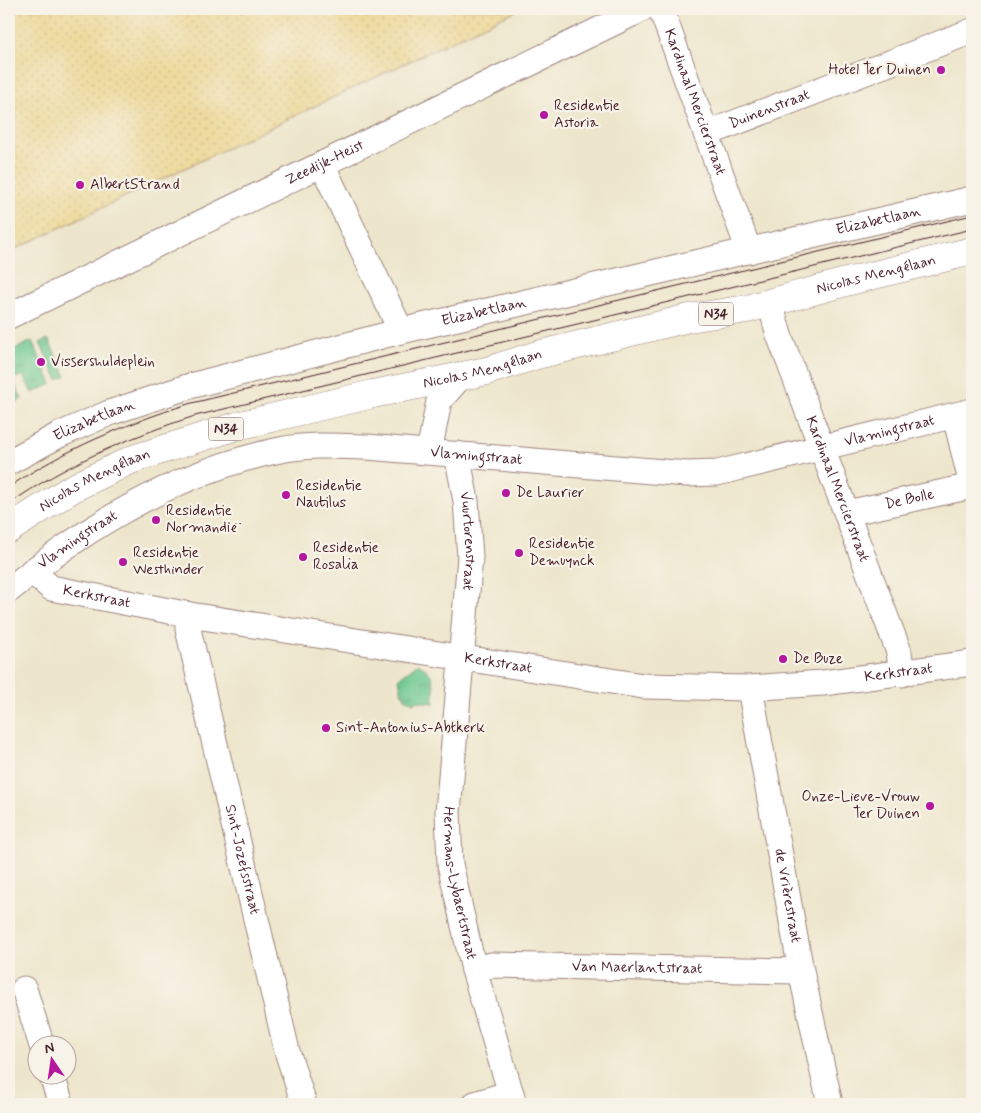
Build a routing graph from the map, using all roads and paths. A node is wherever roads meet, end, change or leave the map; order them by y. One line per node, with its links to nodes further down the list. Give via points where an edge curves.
1 (642, 9): 5 (street, Zeedijk-Heist)
2 (660, 9): 4 (street, Kardinaal Mercierstraat)
3 (972, 31): 4 (street, Duinenstraat)
4 (706, 134): 8 (street, Kardinaal Mercierstraat)
5 (322, 164): 10 (street, Zeedijk-Heist); 11 (street)
6 (972, 199): 8 (street, Elizabetlaan)
7 (972, 251): 9 (main road, Nicolas Mengélaan / N34)
8 (750, 252): 11 (street, Elizabetlaan)
9 (770, 303): 12 (main road, Nicolas Mengélaan / N34, via 670,323); 14 (street, Kardinaal Mercierstraat)
10 (9, 316)
11 (402, 331): 17 (street, Elizabetlaan, via 158,396 93,420)
12 (460, 377): 15 (street, via 439,402); 20 (main road, Nicolas Mengélaan / N34, via 237,426 133,459 73,488)
13 (963, 414): 14 (street, Vlamingstraat); 18 (street, De Bolle)
14 (822, 449): 16 (street, Vlamingstraat, via 717,474); 19 (street, Kardinaal Mercierstraat)
15 (429, 452): 16 (street, Vlamingstraat); 21 (street, Vlamingstraat, via 324,445 281,450 226,464 144,499 73,540)
16 (457, 454): 24 (street, Vuurtorenstraat, via 466,501 470,557)
17 (9, 462)
18 (972, 486): 19 (street, De Bolle)
19 (847, 513): 26 (street, Kardinaal Mercierstraat, via 898,652)
20 (9, 530)
21 (32, 570): 22 (street, Vlamingstraat); 23 (street, Kerkstraat, via 51,588)
22 (9, 590)
23 (190, 615): 24 (street, Kerkstraat); 35 (street, Sint-Jozefsstraat, via 188,629 287,1051)
24 (462, 658): 27 (street, Kerkstraat, via 643,686); 28 (street, Hermans-Lybaertstraat, via 448,812 450,864)
25 (972, 663): 26 (street, Kerkstraat)
26 (902, 674): 27 (street, Kerkstraat)
27 (750, 688): 29 (street, de Vrièrestraat)
28 (474, 970): 29 (street, Van Maerlantstraat, via 491,965); 33 (street, Hermans-Lybaertstraat)
29 (801, 971): 37 (street, de Vrièrestraat)
30 (24, 989): 31 (street)
31 (39, 1036)
32 (55, 1086): 34 (street)
33 (513, 1099): 36 (street)
34 (60, 1104)
35 (304, 1104)
36 (475, 1104)
37 (830, 1104)

